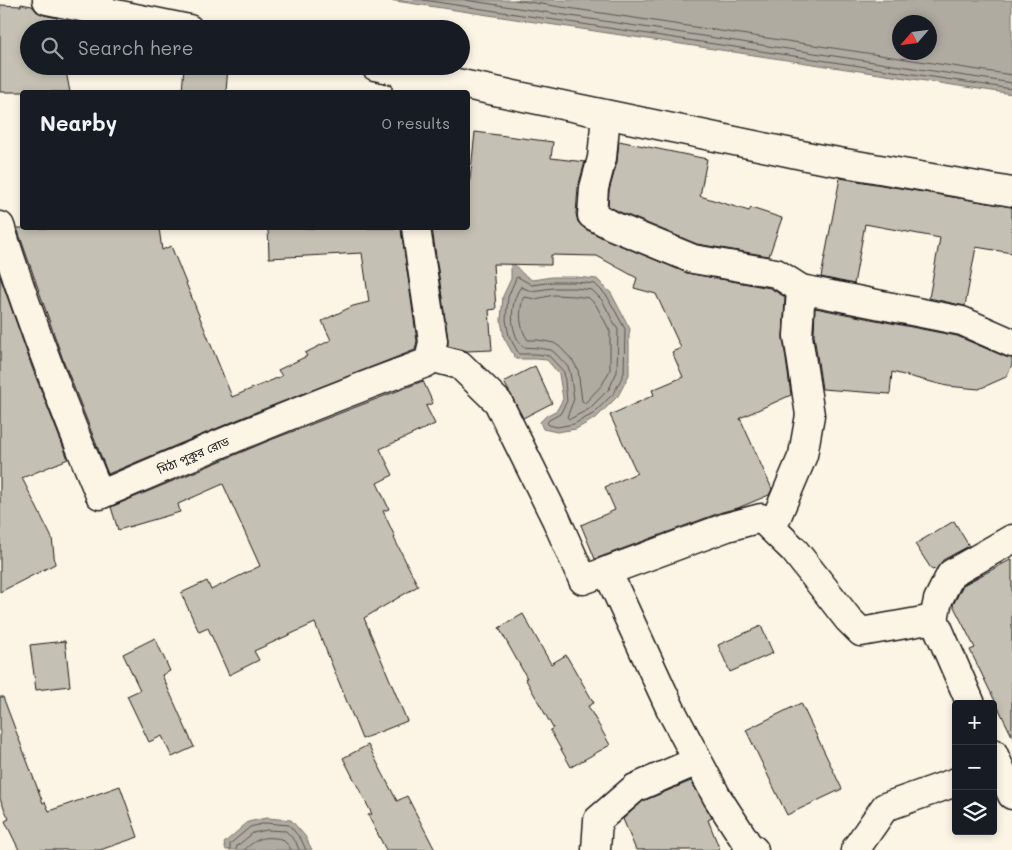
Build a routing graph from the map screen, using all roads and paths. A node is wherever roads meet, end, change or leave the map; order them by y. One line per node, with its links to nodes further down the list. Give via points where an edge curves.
1 (47, 0): 2 (street)
2 (145, 20)
3 (392, 75): 4 (street)
4 (407, 83): 5 (street)
5 (451, 90)
6 (470, 93): 7 (street)
7 (606, 115): 8 (street, via 816,158); 11 (street, via 592,215 693,259 776,273)
8 (1012, 192)
9 (0, 226): 13 (street, মিঠা পুকুর রোড, via 65,410 100,495)
10 (416, 230): 13 (street, via 433,341)
11 (801, 290): 12 (street, via 962,321); 14 (street, via 798,336 810,415 802,455)
12 (1012, 343)
13 (430, 358): 16 (street, via 460,365 498,402 583,580)
14 (772, 528): 16 (street, via 761,518 726,527); 17 (street, via 794,550 860,632)
15 (1012, 539): 17 (street, via 951,574 938,600)
16 (607, 571): 19 (street)
17 (934, 619): 18 (street)
18 (969, 700)
19 (697, 761): 23 (street, via 635,788 598,820); 24 (street, via 716,797)
20 (997, 766): 22 (street)
21 (952, 783): 25 (street, via 885,807)
22 (1012, 795)
23 (596, 850)
24 (754, 850)
25 (855, 850)

